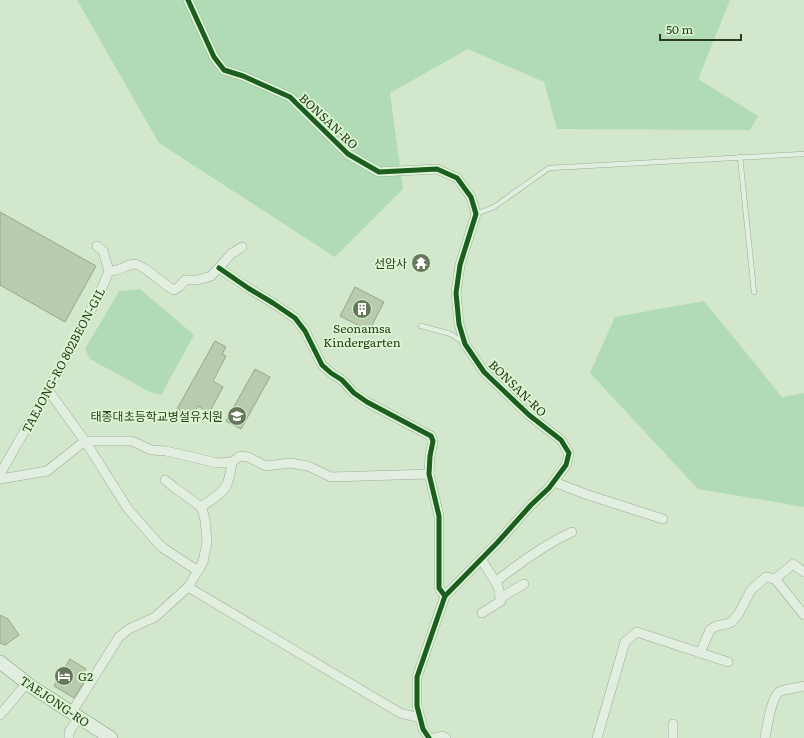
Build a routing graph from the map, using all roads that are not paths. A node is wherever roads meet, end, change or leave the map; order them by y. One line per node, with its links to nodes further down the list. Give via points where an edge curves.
1 (188, 0): 4 (street, BONSAN-RO, via 214,57 224,70 290,97 348,154 379,172 437,169 457,178 471,197)
2 (804, 154): 3 (lane)
3 (740, 157): 4 (lane, via 549,168 494,208); 9 (lane)
4 (476, 214): 11 (street, BONSAN-RO, via 460,265 456,293 459,324)
5 (97, 246): 8 (street, via 103,251)
6 (242, 247): 7 (street, via 231,254)
7 (219, 268): 8 (street, via 211,276 185,280 174,290 139,265 133,264); 16 (street, via 295,318 305,331 322,365 354,393 431,436 433,441)
8 (109, 271): 12 (street, TAEJONG-RO 802BEON-GIL, via 100,295)
9 (754, 292)
10 (421, 326): 11 (lane, via 451,334)
11 (465, 344): 19 (street, BONSAN-RO, via 484,372 529,415 561,440 569,453 566,465)
12 (48, 390): 13 (street); 15 (street, TAEJONG-RO 802BEON-GIL)
13 (85, 441): 14 (street, via 132,442 151,450 217,463); 17 (street, via 47,472); 24 (street, via 128,509 162,548)
14 (232, 462): 16 (street, via 240,456 266,466 290,463 308,466 331,477); 20 (street, via 226,485)
15 (0, 474)
16 (429, 474): 30 (street, via 439,516 439,588)
17 (0, 478)
18 (165, 480): 20 (street)
19 (554, 482): 21 (street); 23 (street, BONSAN-RO)
20 (201, 507): 24 (street, via 204,512 207,542 203,562)
21 (663, 519)
22 (572, 532): 27 (street, via 521,562)
23 (481, 559): 27 (street); 30 (street, BONSAN-RO)
24 (198, 571): 29 (street)
25 (804, 572): 26 (street, via 793,564)
26 (775, 579): 33 (street); 34 (street, via 766,578 751,590 732,622 710,630)
27 (496, 582): 31 (street)
28 (524, 584): 31 (street)
29 (188, 587): 40 (street, via 155,616 119,637); 41 (street, via 400,713)
30 (445, 596): 41 (street, BONSAN-RO, via 417,677 417,706)
31 (500, 598): 32 (street, via 501,601)
32 (482, 613)
33 (804, 615)
34 (700, 653): 36 (street); 48 (street, via 637,632 625,642)
35 (0, 662): 37 (main road, TAEJONG-RO)
36 (728, 662)
37 (27, 683): 39 (street); 40 (main road, TAEJONG-RO)
38 (804, 686): 50 (street, via 785,689 778,693 773,701)
39 (0, 715)
40 (76, 715): 43 (street); 44 (main road, TAEJONG-RO)
41 (420, 718): 45 (street, BONSAN-RO)
42 (673, 724): 49 (street)
43 (69, 738)
44 (111, 738)
45 (429, 738)
46 (434, 738): 47 (street)
47 (446, 738)
48 (597, 738)
49 (672, 738)
50 (765, 738)

